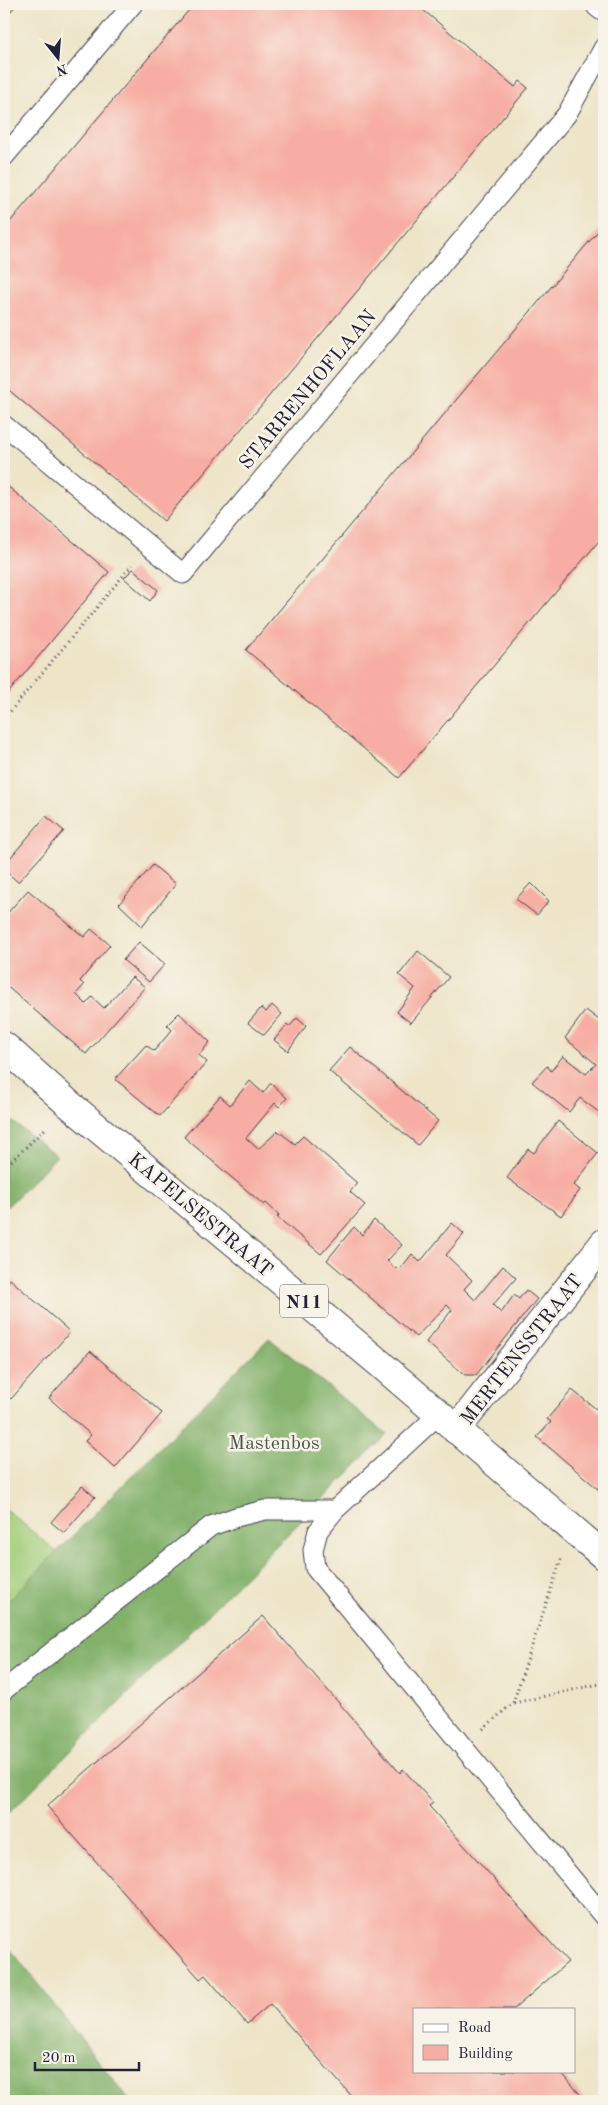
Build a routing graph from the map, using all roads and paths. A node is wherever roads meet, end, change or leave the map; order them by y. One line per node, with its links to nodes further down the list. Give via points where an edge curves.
1 (133, 4): 5 (lane)
2 (600, 4): 3 (main road)
3 (604, 7)
4 (604, 47): 7 (lane, STARRENHOFLAAN, via 567,114 182,574)
5 (4, 157)
6 (4, 426): 7 (lane, STARRENHOFLAAN)
7 (148, 546): 8 (path)
8 (4, 719)
9 (4, 1046): 10 (main road, KAPELSESTRAAT / N11)
10 (70, 1105): 11 (path); 13 (main road, KAPELSESTRAAT / N11)
11 (4, 1168)
12 (604, 1243): 13 (main road, MERTENSSTRAAT)
13 (447, 1422): 14 (lane); 15 (main road, KAPELSESTRAAT / N11)
14 (335, 1510): 18 (lane, via 265,1510 210,1526); 20 (lane, via 318,1531 313,1550 315,1568)
15 (571, 1528): 16 (main road, KAPELSESTRAAT / N11); 19 (path)
16 (604, 1556)
17 (598, 1684): 19 (path)
18 (4, 1690)
19 (513, 1703): 20 (path)
20 (464, 1746): 21 (lane)
21 (604, 1917)

